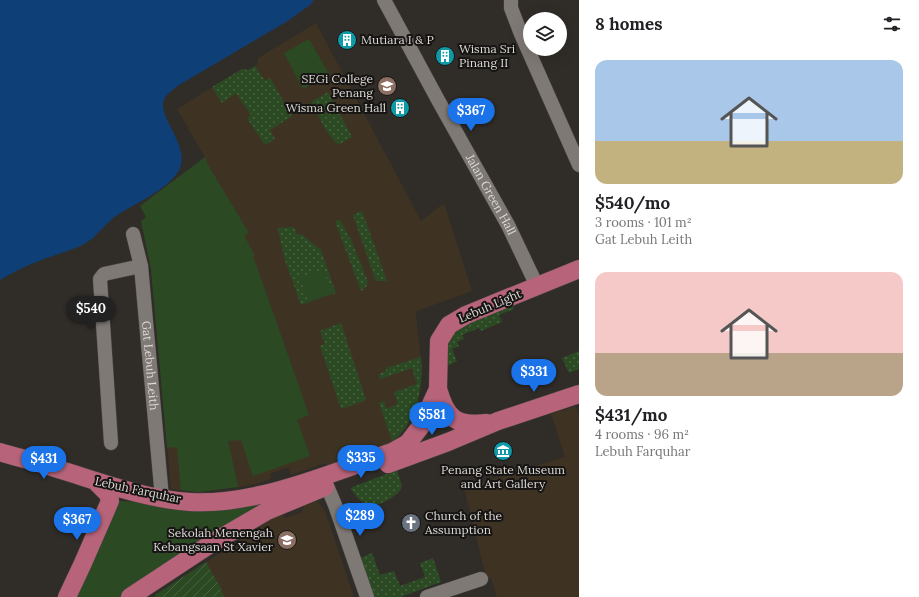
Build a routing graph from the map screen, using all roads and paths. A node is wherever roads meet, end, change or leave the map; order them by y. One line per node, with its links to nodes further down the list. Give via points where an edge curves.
1 (384, 0): 7 (street, Jalan Green Hall, via 508,225)
2 (511, 0): 3 (street, via 511,8 521,34)
3 (579, 165)
4 (133, 234): 5 (street, Gat Lebuh Leith)
5 (141, 266): 11 (street, via 104,274 100,279); 16 (street, Gat Lebuh Leith)
6 (579, 269): 7 (main road, Lebuh Light)
7 (537, 286): 8 (main road, Lebuh Light, via 466,315 449,325 439,341)
8 (438, 389): 10 (main road, via 442,405 457,421 476,424); 13 (main road, Lebuh Light, via 416,434 403,447)
9 (579, 394): 10 (main road)
10 (498, 421): 15 (main road)
11 (111, 443)
12 (0, 452): 14 (main road, Lebuh Farquhar)
13 (392, 452): 16 (main road, Lebuh Farquhar, via 319,478 242,498 191,502)
14 (96, 482): 16 (main road, Lebuh Farquhar); 18 (main road, via 108,494 110,501)
15 (327, 486): 19 (main road, via 267,511 212,543); 20 (street)
16 (162, 498)
17 (481, 579): 21 (street)
18 (67, 597)
19 (130, 597)
20 (367, 597)
21 (427, 597)

